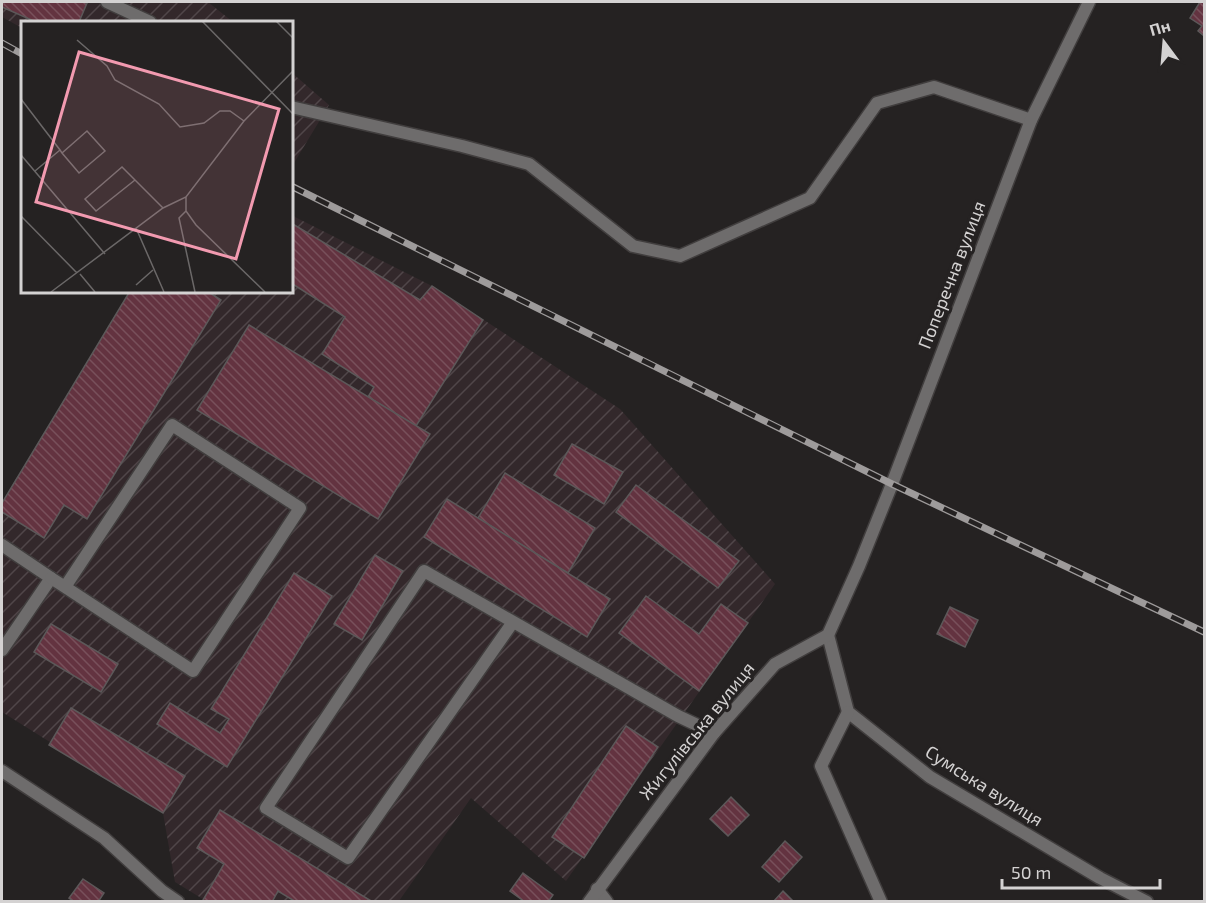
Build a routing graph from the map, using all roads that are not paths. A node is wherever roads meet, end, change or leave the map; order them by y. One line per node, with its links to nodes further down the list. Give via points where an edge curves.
1 (107, 2): 3 (street)
2 (1089, 2): 5 (street, Поперечна вулиця)
3 (148, 21)
4 (292, 107): 5 (street, via 529,164 633,246 680,256 810,198 877,103 934,87)
5 (1031, 120): 10 (street, Поперечна вулиця, via 892,484)
6 (2, 545): 7 (street)
7 (51, 578): 8 (street); 11 (street)
8 (65, 588): 8 (street, via 193,671 300,508 172,424)
9 (513, 622): 9 (street, via 424,571 266,808 348,858); 13 (street)
10 (828, 635): 12 (street); 13 (street, Жигулівська вулиця, via 775,664)
11 (2, 650)
12 (848, 712): 19 (street, via 821,766); 20 (street, Сумська вулиця, via 930,777)
13 (714, 734): 15 (street, Жигулівська вулиця)
14 (2, 771): 16 (street, via 104,838)
15 (597, 889): 17 (street, Жигулівська вулиця); 18 (street)
16 (177, 902)
17 (589, 902)
18 (607, 902)
19 (881, 902)
20 (1147, 902)

